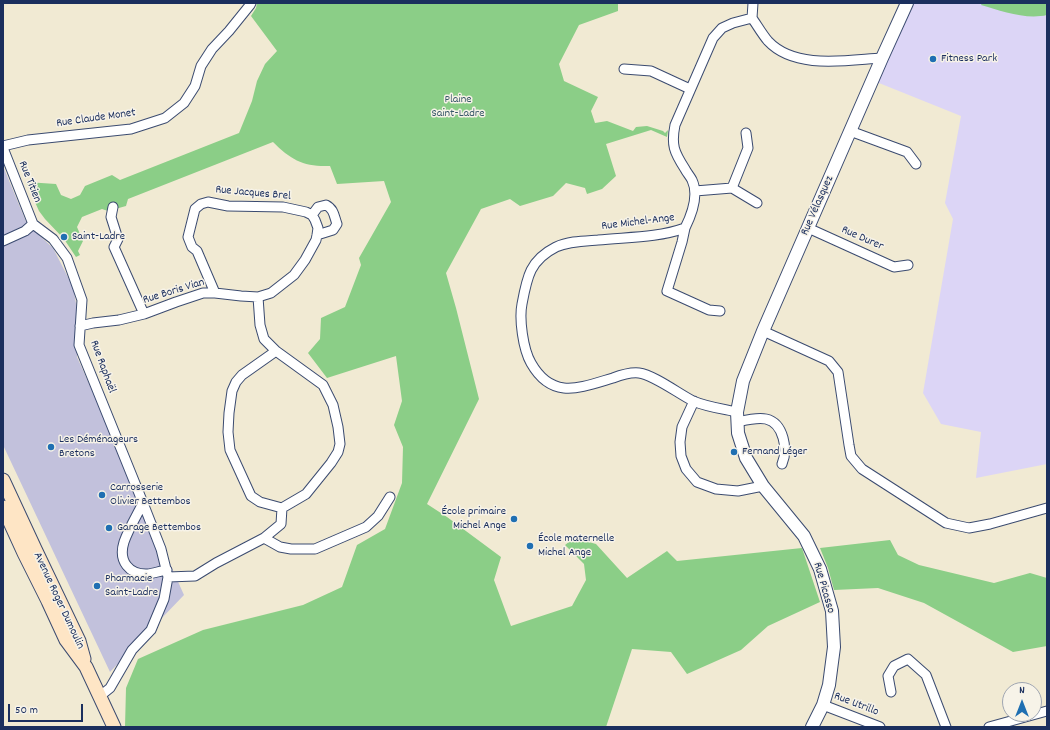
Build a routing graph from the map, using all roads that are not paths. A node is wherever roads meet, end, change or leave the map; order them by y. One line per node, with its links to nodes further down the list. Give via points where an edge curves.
1 (250, 3): 10 (street, Rue Claude Monet, via 243,15 212,49 184,103 165,118 131,129 28,140)
2 (753, 3): 4 (street)
3 (907, 3): 5 (street, Rue Vélasquez)
4 (752, 18): 5 (street, via 768,41 792,57 830,61); 7 (street, via 722,28 713,38)
5 (882, 58): 8 (street, Rue Vélasquez)
6 (624, 69): 7 (street, via 650,71)
7 (690, 89): 13 (street, via 675,125 673,143 676,155 692,180)
8 (850, 131): 11 (street, via 907,152); 19 (street, Rue Vélasquez)
9 (746, 133): 12 (street, via 748,148)
10 (3, 150): 17 (street, Rue Titien)
11 (916, 164)
12 (732, 188): 13 (street); 14 (street)
13 (695, 191): 18 (street, Rue Michel-Ange, via 690,219)
14 (757, 203)
15 (113, 207): 26 (street, via 111,217 118,240 114,247)
16 (309, 214): 20 (street, via 315,220); 20 (street, via 326,205 333,210 337,224 333,230); 23 (street, Rue Jacques Brel, via 283,207 228,206 208,202 195,209 188,237 192,247 197,251)
17 (33, 224): 21 (street, via 25,231); 27 (street, Rue Raphaël, via 53,239 67,258 82,300)
18 (685, 228): 25 (street, via 666,291 709,310); 30 (street, Rue Michel-Ange, via 657,235 573,242 549,251 539,258 526,282 521,310 522,332 527,357 535,371 545,381 557,387 573,388 640,373)
19 (808, 228): 22 (street, Rue Durer, via 894,267); 28 (street, Rue Vélasquez)
20 (318, 235): 24 (street, Rue Boris Vian, via 294,275 271,293)
21 (3, 241)
22 (908, 265)
23 (215, 293): 24 (street, Rue Boris Vian); 26 (street, Rue Boris Vian, via 203,293)
24 (258, 297): 29 (street, via 264,339)
25 (720, 311)
26 (144, 314): 27 (street, Rue Boris Vian)
27 (80, 326): 36 (street, Rue Raphaël, via 79,345)
28 (763, 331): 31 (street, Rue Vélasquez, via 743,381); 39 (street, via 829,361 838,372 851,456 862,469 946,523 969,528)
29 (276, 351): 38 (street, via 236,382 228,413 228,432 230,450 251,496 260,502); 38 (street, via 323,385 333,405 340,444 331,463 306,494)
30 (694, 401): 31 (street, Rue Michel-Ange); 34 (street, via 682,427 680,442 681,456 686,469 698,482 716,489 738,491)
31 (737, 417): 32 (street, via 765,419 779,429 785,446); 34 (street, Rue Picasso, via 738,433 746,458)
32 (782, 464)
33 (3, 480): 42 (main road, Avenue Roger Dumoulin, via 79,641)
34 (763, 486): 45 (street, Rue Picasso, via 804,536 820,569 832,611 834,646 829,685)
35 (390, 497): 40 (street, via 378,516 366,527 314,549 291,550)
36 (143, 503): 41 (street, Rue Raphaël); 41 (street, via 124,541 123,562 138,573)
37 (3, 507): 42 (main road, Avenue Roger Dumoulin, via 66,640)
38 (282, 508): 40 (street, via 281,524)
39 (1047, 508)
40 (264, 538): 41 (street, via 195,576)
41 (167, 573): 44 (street, Rue Raphaël, via 164,599 151,630 132,650 110,688)
42 (86, 667): 44 (main road)
43 (890, 692): 50 (street, via 888,676 894,666 908,659 926,674)
44 (100, 696): 47 (main road)
45 (823, 705): 48 (street, Rue Picasso); 49 (street, Rue Utrillo)
46 (1047, 711): 51 (street)
47 (114, 727)
48 (812, 727)
49 (880, 727)
50 (946, 727)
51 (989, 727)

